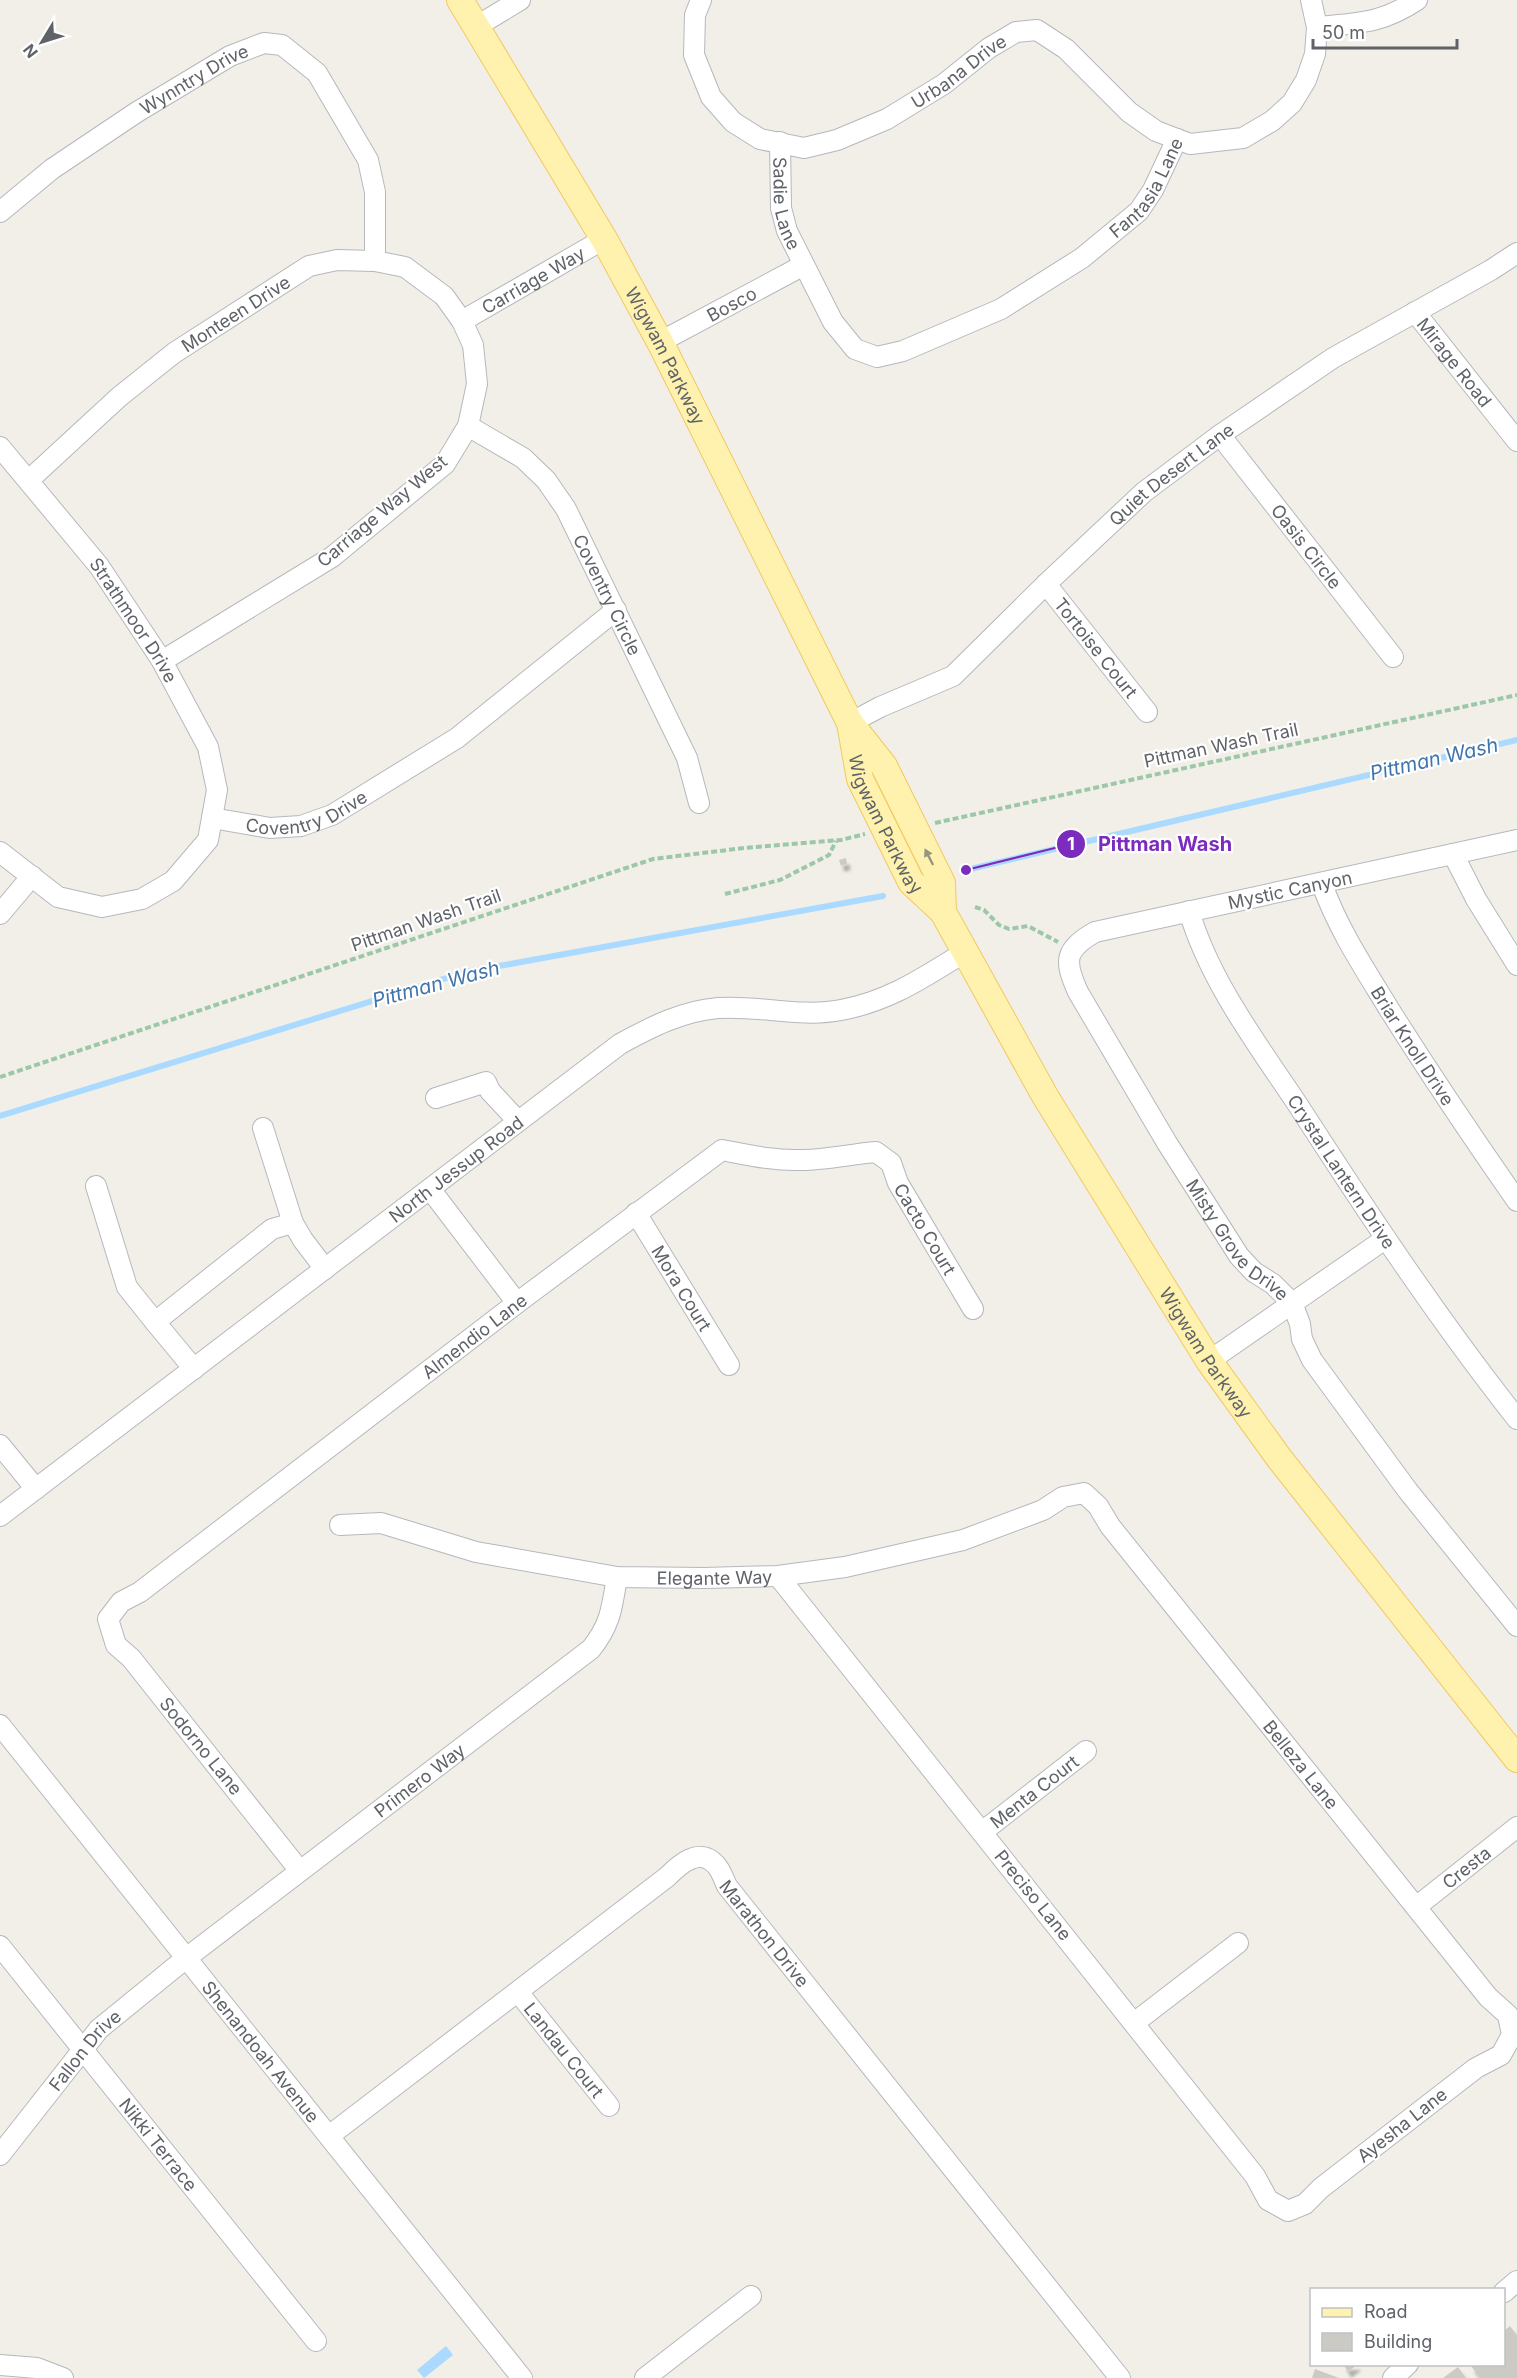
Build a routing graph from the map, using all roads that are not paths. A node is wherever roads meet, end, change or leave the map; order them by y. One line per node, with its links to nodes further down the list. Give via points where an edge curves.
1 (460, 0): 6 (main road, Wigwam Parkway)
2 (520, 0): 6 (street)
3 (701, 0): 9 (street, Sadie Lane, via 695,15 694,55 711,97 733,122 760,139)
4 (1311, 0): 7 (street, Fantasia Lane)
5 (1417, 0): 7 (street, via 1377,21)
6 (477, 26): 11 (main road, Wigwam Parkway)
7 (1317, 27): 8 (street, Fantasia Lane, via 1315,54 1306,80 1292,103 1272,121 1243,138 1190,144)
8 (1177, 139): 9 (street, Urbana Drive, via 1156,131 1129,112 1066,49 1037,30 1016,32 989,48 944,84 887,119 837,140 804,148); 18 (street, Fantasia Lane, via 1139,211 1082,258 1001,309 903,351 877,357)
9 (780, 142): 14 (street, Sadie Lane, via 781,208 787,231)
10 (0, 212): 13 (street, Wynntry Drive, via 52,169 221,62 264,44 282,45 317,73 368,160 375,192)
11 (604, 239): 16 (street, Carriage Way); 17 (main road, Wigwam Parkway)
12 (1517, 253): 15 (street, Quiet Desert Lane)
13 (375, 261): 16 (street, Monteen Drive, via 405,267 444,296); 23 (street, Monteen Drive, via 337,260 309,266 174,353 118,397)
14 (804, 265): 17 (street, Bosco); 18 (street, Sadie Lane, via 833,322 855,349)
15 (1415, 312): 20 (street, Quiet Desert Lane, via 1333,358); 21 (street, Mirage Road)
16 (462, 321): 19 (street, Carriage Way West, via 473,345 477,384)
17 (660, 342): 29 (main road, Wigwam Parkway)
18 (866, 353)
19 (468, 426): 25 (street, Coventry Circle, via 523,458 546,480 567,509); 27 (street, Carriage Way West, via 445,464 332,557)
20 (1220, 435): 24 (street, Quiet Desert Lane, via 1144,492); 26 (street, Oasis Circle)
21 (1517, 441)
22 (0, 447): 23 (street, Strathmoor Drive)
23 (29, 480): 27 (street, Strathmoor Drive, via 99,566)
24 (1046, 584): 28 (street, Tortoise Court); 29 (street, Quiet Desert Lane, via 953,676)
25 (616, 610): 30 (street, Coventry Circle, via 687,758); 31 (street, Coventry Drive, via 457,738 332,815 301,826 270,828)
26 (1393, 657)
27 (162, 661): 31 (street, Strathmoor Drive, via 208,747 217,790)
28 (1147, 712)
29 (850, 723): 40 (main road, Wigwam Parkway, via 860,778 884,830 911,882 943,912)
30 (699, 803)
31 (212, 818): 35 (street, via 208,840 180,873 142,899 102,907 58,897)
32 (1517, 840): 34 (street, Mystic Canyon)
33 (0, 852): 35 (street)
34 (1454, 854): 36 (street, Mystic Canyon); 41 (street, via 1476,899)
35 (32, 876): 38 (street)
36 (1322, 884): 37 (street, Mystic Canyon); 48 (street, Briar Knoll Drive, via 1332,912 1359,960)
37 (1189, 911): 39 (street, Mystic Canyon, via 1095,932); 51 (street, Crystal Lantern Drive, via 1207,958 1237,1011)
38 (0, 914)
39 (1071, 951): 54 (street, Misty Grove Drive, via 1069,970 1078,992 1173,1153 1239,1256)
40 (965, 952): 43 (street, North Jessup Road, via 874,1003 839,1011 802,1013 720,1008 687,1013 655,1025 620,1044); 57 (main road, Wigwam Parkway, via 1045,1096)
41 (1517, 965)
42 (436, 1098): 43 (street, via 486,1082)
43 (518, 1121): 47 (street, North Jessup Road)
44 (263, 1128): 50 (street)
45 (876, 1152): 49 (street, Almendio Lane, via 801,1160 722,1150); 55 (street, Cacto Court, via 891,1163 897,1183)
46 (96, 1186): 56 (street, via 127,1287)
47 (430, 1189): 52 (street, North Jessup Road); 53 (street)
48 (1517, 1201)
49 (636, 1213): 53 (street, Almendio Lane); 58 (street, Mora Court)
50 (293, 1222): 52 (street); 56 (street, via 272,1229)
51 (1385, 1239): 54 (street); 60 (street, Crystal Lantern Drive)
52 (325, 1269): 59 (street, North Jessup Road)
53 (517, 1303): 68 (street, Almendio Lane, via 140,1592 121,1602)
54 (1292, 1304): 57 (street); 69 (street, Misty Grove Drive, via 1312,1360 1408,1491)
55 (973, 1309)
56 (155, 1322): 59 (street)
57 (1209, 1361): 72 (main road, Wigwam Parkway, via 1279,1458)
58 (729, 1365)
59 (194, 1369): 62 (street, North Jessup Road)
60 (1517, 1419)
61 (0, 1445): 62 (street)
62 (36, 1489): 64 (street, North Jessup Road)
63 (1084, 1493): 66 (street, Elegante Way, via 1064,1497 1043,1510 963,1540 845,1567); 76 (street, Belleza Lane)
64 (0, 1516)
65 (340, 1525): 67 (street, Elegante Way, via 381,1523 476,1552)
66 (778, 1576): 67 (street, Elegante Way); 74 (street, Preciso Lane)
67 (617, 1577): 75 (street, Primero Way, via 604,1634 591,1649)
68 (108, 1619): 75 (street, Sodorno Lane, via 116,1646 138,1667)
69 (1517, 1626)
70 (0, 1725): 79 (street, Shenandoah Avenue)
71 (1086, 1751): 74 (street, Menta Court)
72 (1517, 1759)
73 (1517, 1827): 76 (street, Cresta)
74 (982, 1832): 81 (street, Preciso Lane)
75 (300, 1870): 79 (street, Primero Way)
76 (1416, 1907): 82 (street, Belleza Lane, via 1488,1998 1508,2015)
77 (1238, 1943): 81 (street)
78 (0, 1946): 83 (street, Nikki Terrace)
79 (185, 1959): 83 (street, Fallon Drive, via 99,2029); 85 (street, Shenandoah Avenue)
80 (518, 1992): 84 (street, Landau Court); 85 (street, Marathon Drive); 97 (street, Marathon Drive, via 683,1861 700,1857 715,1864 727,1886)
81 (1134, 2023): 87 (street, Preciso Lane, via 1255,2176 1268,2200)
82 (1512, 2035): 87 (street, Ayesha Lane, via 1501,2055 1476,2068 1305,2204)
83 (83, 2050): 86 (street, Fallon Drive); 91 (street, Nikki Terrace)
84 (609, 2106)
85 (329, 2136): 95 (street, Shenandoah Avenue)
86 (0, 2155)
87 (1288, 2211)
88 (1517, 2281): 89 (street)
89 (1505, 2290)
90 (751, 2296): 96 (street)
91 (316, 2342)
92 (0, 2365): 94 (street, via 37,2368)
93 (1406, 2366): 98 (street)
94 (63, 2378)
95 (522, 2378)
96 (645, 2378)
97 (1120, 2378)
98 (1393, 2378)

